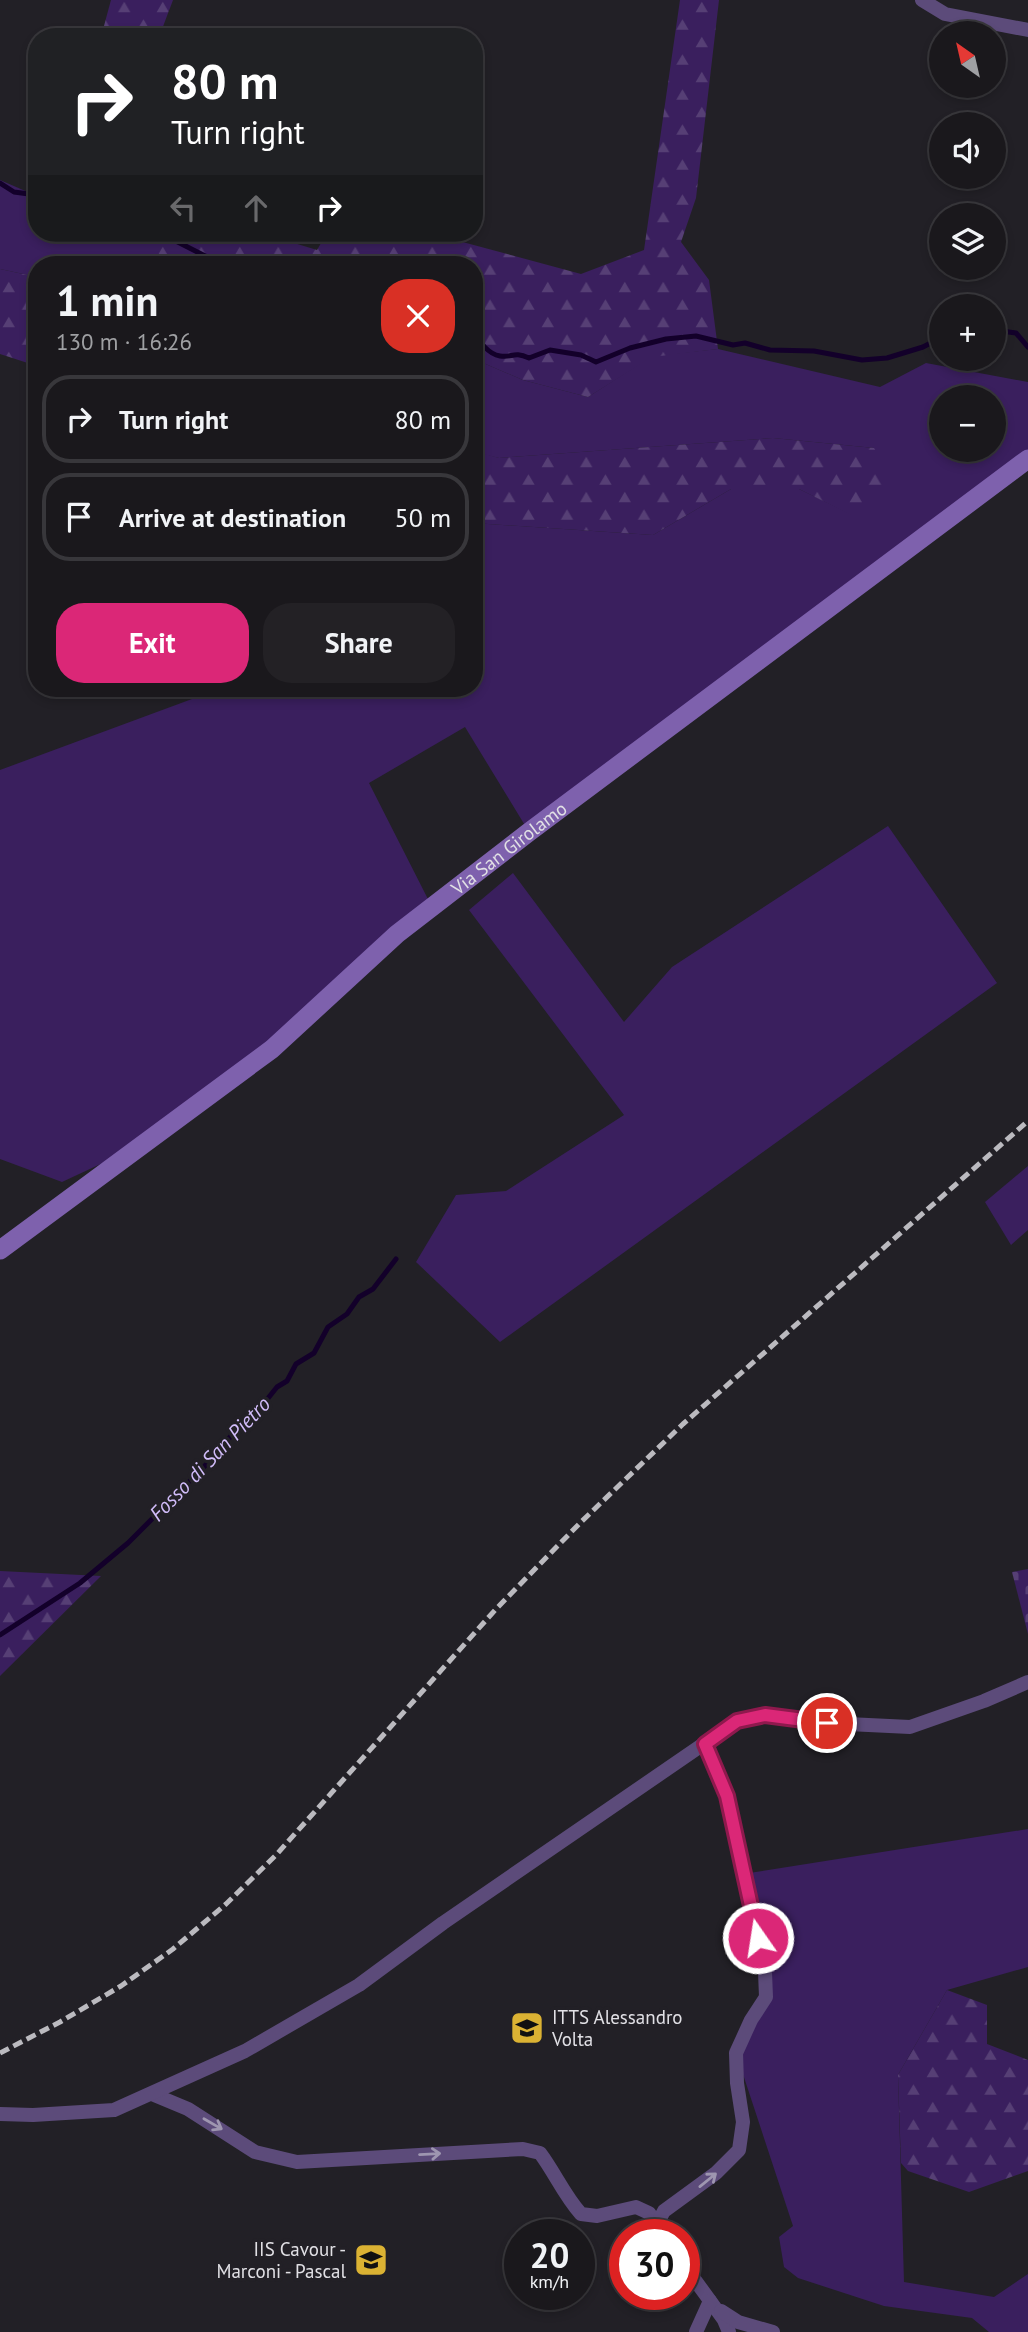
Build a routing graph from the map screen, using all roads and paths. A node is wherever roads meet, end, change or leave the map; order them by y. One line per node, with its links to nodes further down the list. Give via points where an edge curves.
1 (922, 0): 2 (street, via 945,15)
2 (1028, 30)
3 (1028, 459): 4 (street, Via San Girolamo, via 529,832 397,934 272,1049)
4 (0, 1250)
5 (1028, 1682): 6 (street, via 909,1727 765,1715 737,1721)
6 (705, 1744): 7 (street, via 453,1915 359,1985 244,2051); 10 (street, one-way to 6, via 664,2211 739,2150 743,2122 736,2053 766,1997 765,1972 727,1796)
7 (152, 2094): 8 (street, via 114,2109); 9 (street, one-way to 9, via 188,2109 255,2152 297,2162 523,2149 540,2153 581,2214 597,2216 636,2207)
8 (0, 2114)
9 (654, 2219)
10 (663, 2219)
11 (700, 2287): 12 (street)
12 (710, 2301): 13 (street); 14 (street); 15 (street); 16 (street, via 738,2322)
13 (696, 2332)
14 (708, 2332)
15 (729, 2332)
16 (773, 2332)

